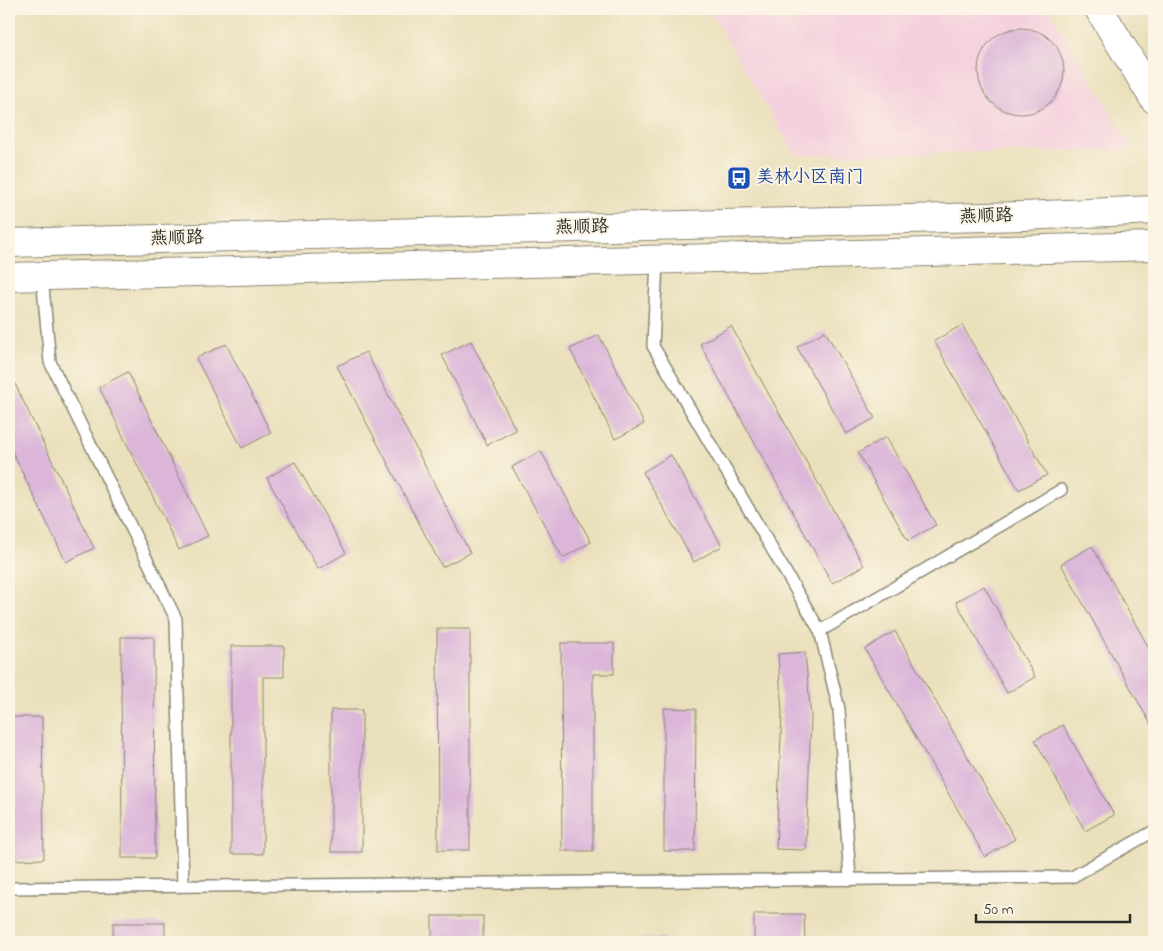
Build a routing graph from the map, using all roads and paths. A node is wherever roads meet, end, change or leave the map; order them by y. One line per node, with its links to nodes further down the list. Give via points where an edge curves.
1 (1100, 9): 2 (main road)
2 (1154, 100)
3 (1154, 210): 4 (main road, 燕顺路)
4 (9, 243)
5 (1154, 246): 6 (main road, 燕顺路)
6 (657, 261): 7 (main road, 燕顺路); 10 (lane, via 653,346)
7 (42, 276): 8 (main road, 燕顺路); 13 (lane, via 50,362 176,620)
8 (9, 277)
9 (1062, 490): 10 (lane)
10 (820, 631): 12 (lane, via 839,709)
11 (1154, 832): 12 (lane, via 1072,877)
12 (850, 880): 13 (lane)
13 (183, 886): 14 (lane)
14 (9, 888)

